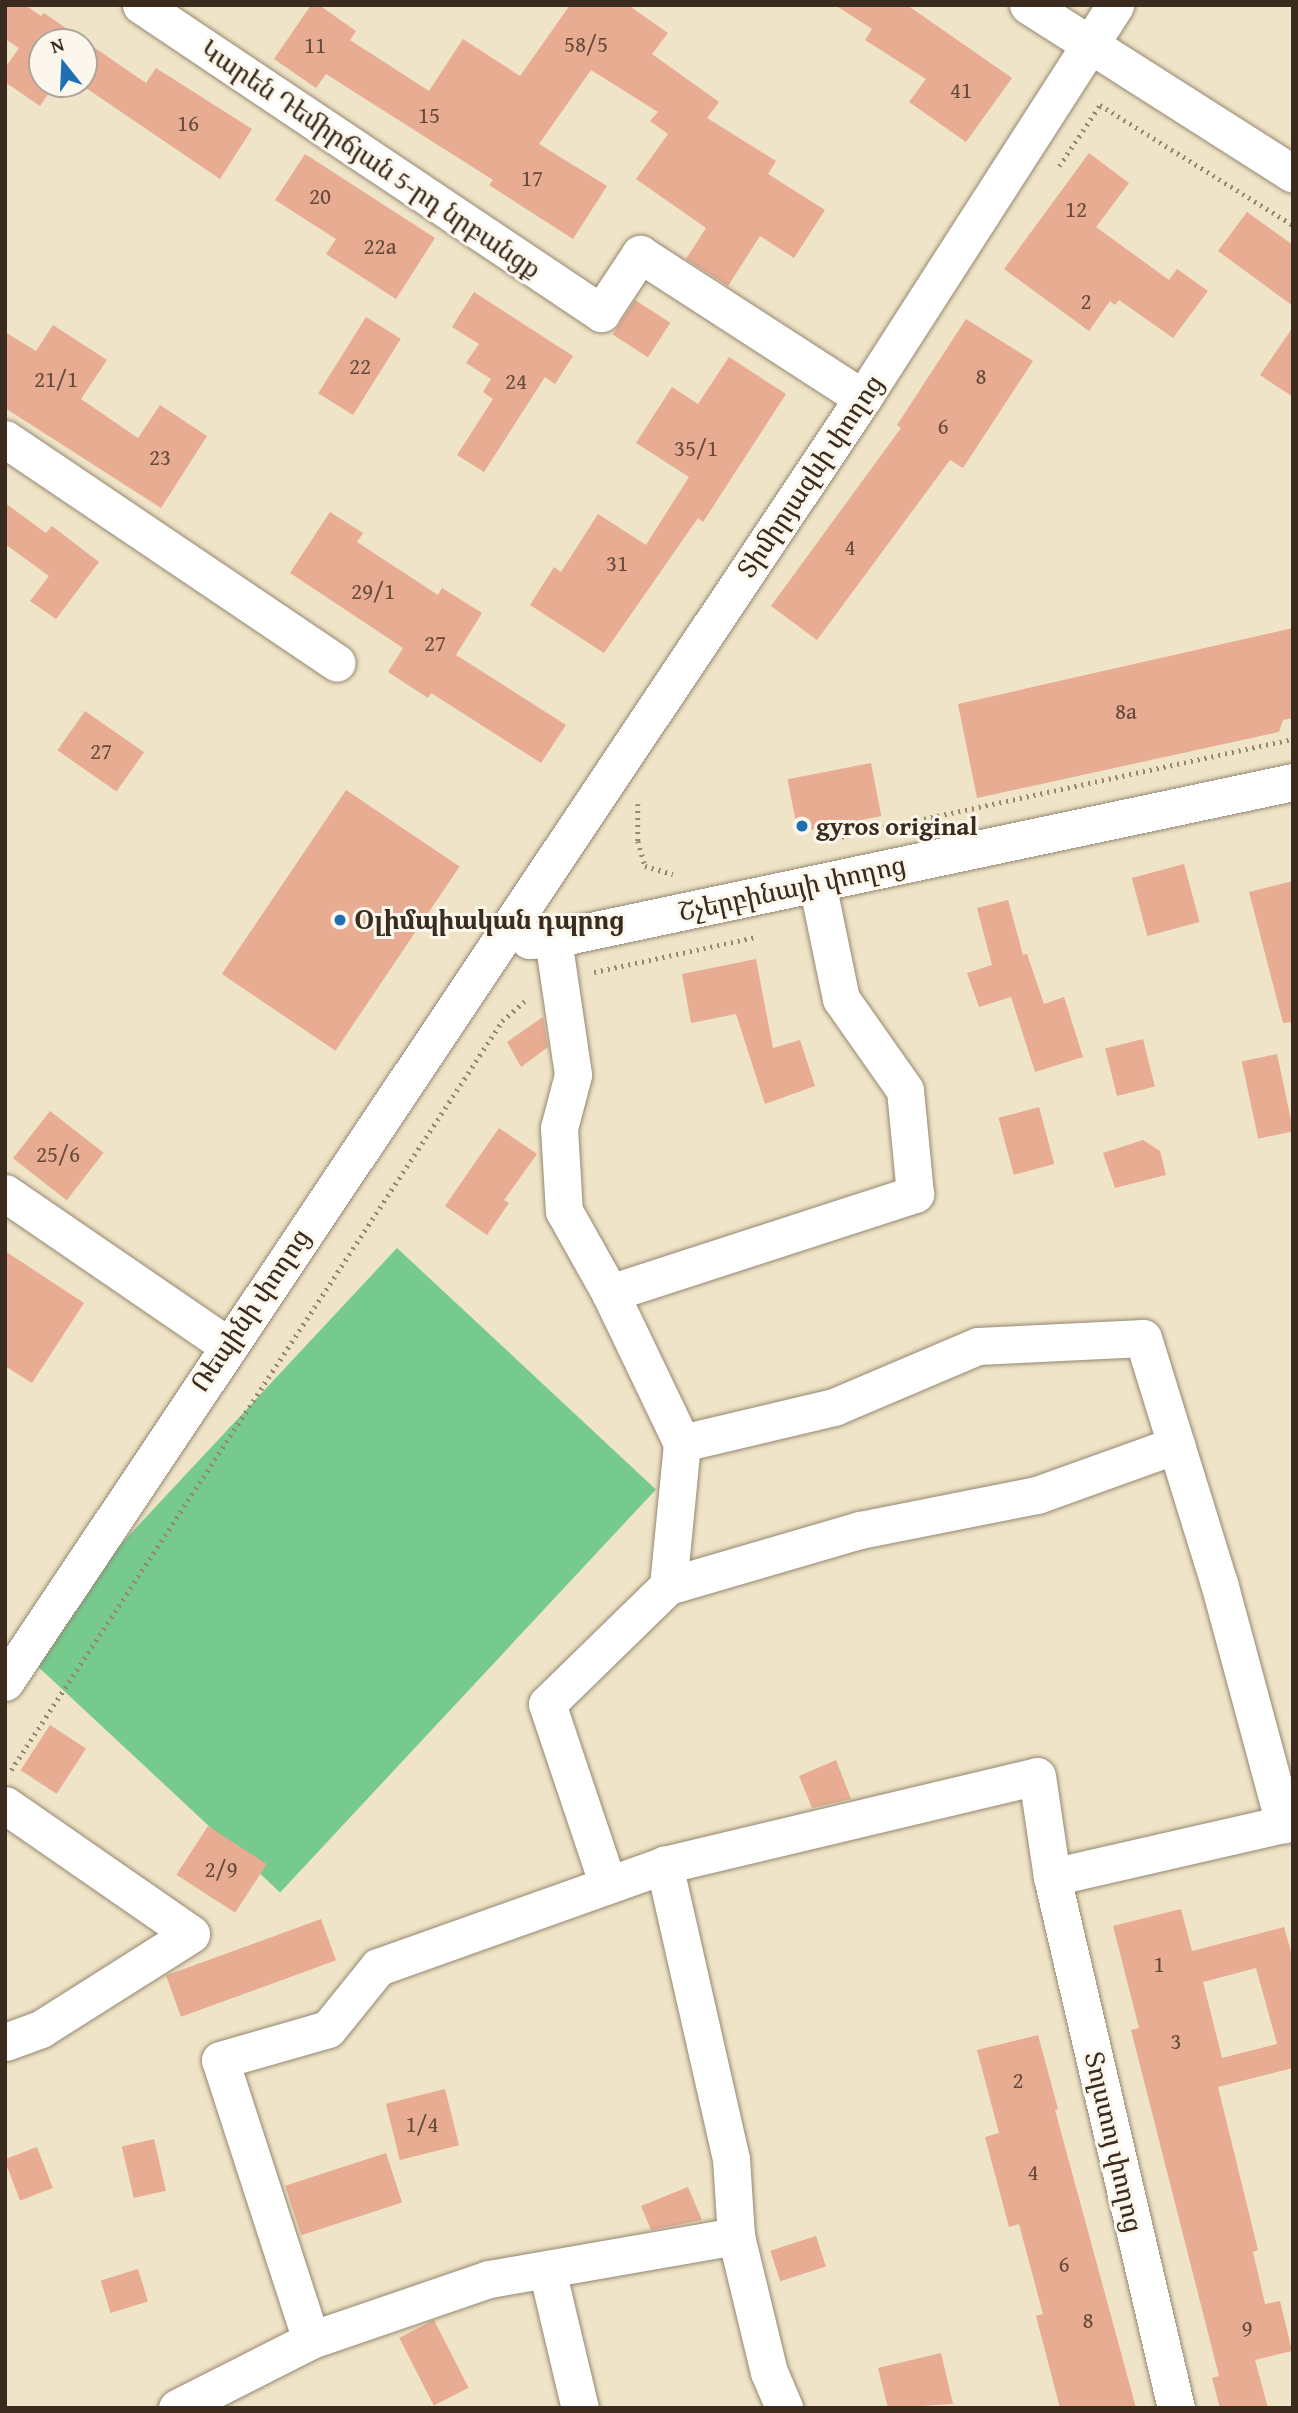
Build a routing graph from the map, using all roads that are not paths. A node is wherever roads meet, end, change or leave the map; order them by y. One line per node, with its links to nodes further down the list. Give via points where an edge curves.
1 (141, 5): 6 (street, Կարեն Դեմիրճյան 5-րդ նրբանցք, via 601,313 640,254)
2 (1028, 5): 4 (street)
3 (1115, 5): 4 (street, Տիմիրյազևի փողոց)
4 (1089, 46): 5 (street); 6 (street, Տիմիրյազևի փողոց)
5 (1293, 174)
6 (863, 398): 12 (street, Տիմիրյազևի փողոց)
7 (5, 439): 8 (street)
8 (337, 663)
9 (1293, 782): 10 (street, Շչերբինայի փողոց)
10 (817, 883): 11 (street, Շչերբինայի փողոց); 14 (street, via 841,999 905,1090 915,1194)
11 (553, 939): 12 (street, Շչերբինայի փողոց); 14 (street, via 573,1075 559,1128 564,1210)
12 (496, 941): 15 (street, Ռեպինի փողոց)
13 (5, 1193): 15 (street)
14 (610, 1293): 16 (street)
15 (226, 1345): 19 (street, Ռեպինի փողոց)
16 (682, 1443): 17 (street, via 834,1407 978,1346 1143,1338); 18 (street)
17 (1176, 1445): 18 (street, via 1037,1495 860,1530); 21 (street)
18 (668, 1587): 24 (street, via 547,1704)
19 (5, 1682)
20 (5, 1805): 25 (street, via 191,1934 41,2029)
21 (1288, 1823): 23 (street)
22 (664, 1865): 23 (street, Տոլստոյ փողոց, via 1037,1776); 24 (street); 26 (street, via 731,2159)
23 (1052, 1877): 32 (street, Տոլստոյ փողոց)
24 (608, 1885): 28 (street, via 378,1966 328,2029 220,2060)
25 (5, 2042)
26 (736, 2235): 27 (street); 31 (street, via 769,2372)
27 (547, 2270): 28 (street, via 489,2279); 30 (street)
28 (311, 2340): 29 (street)
29 (177, 2408)
30 (579, 2408)
31 (783, 2408)
32 (1176, 2408)

